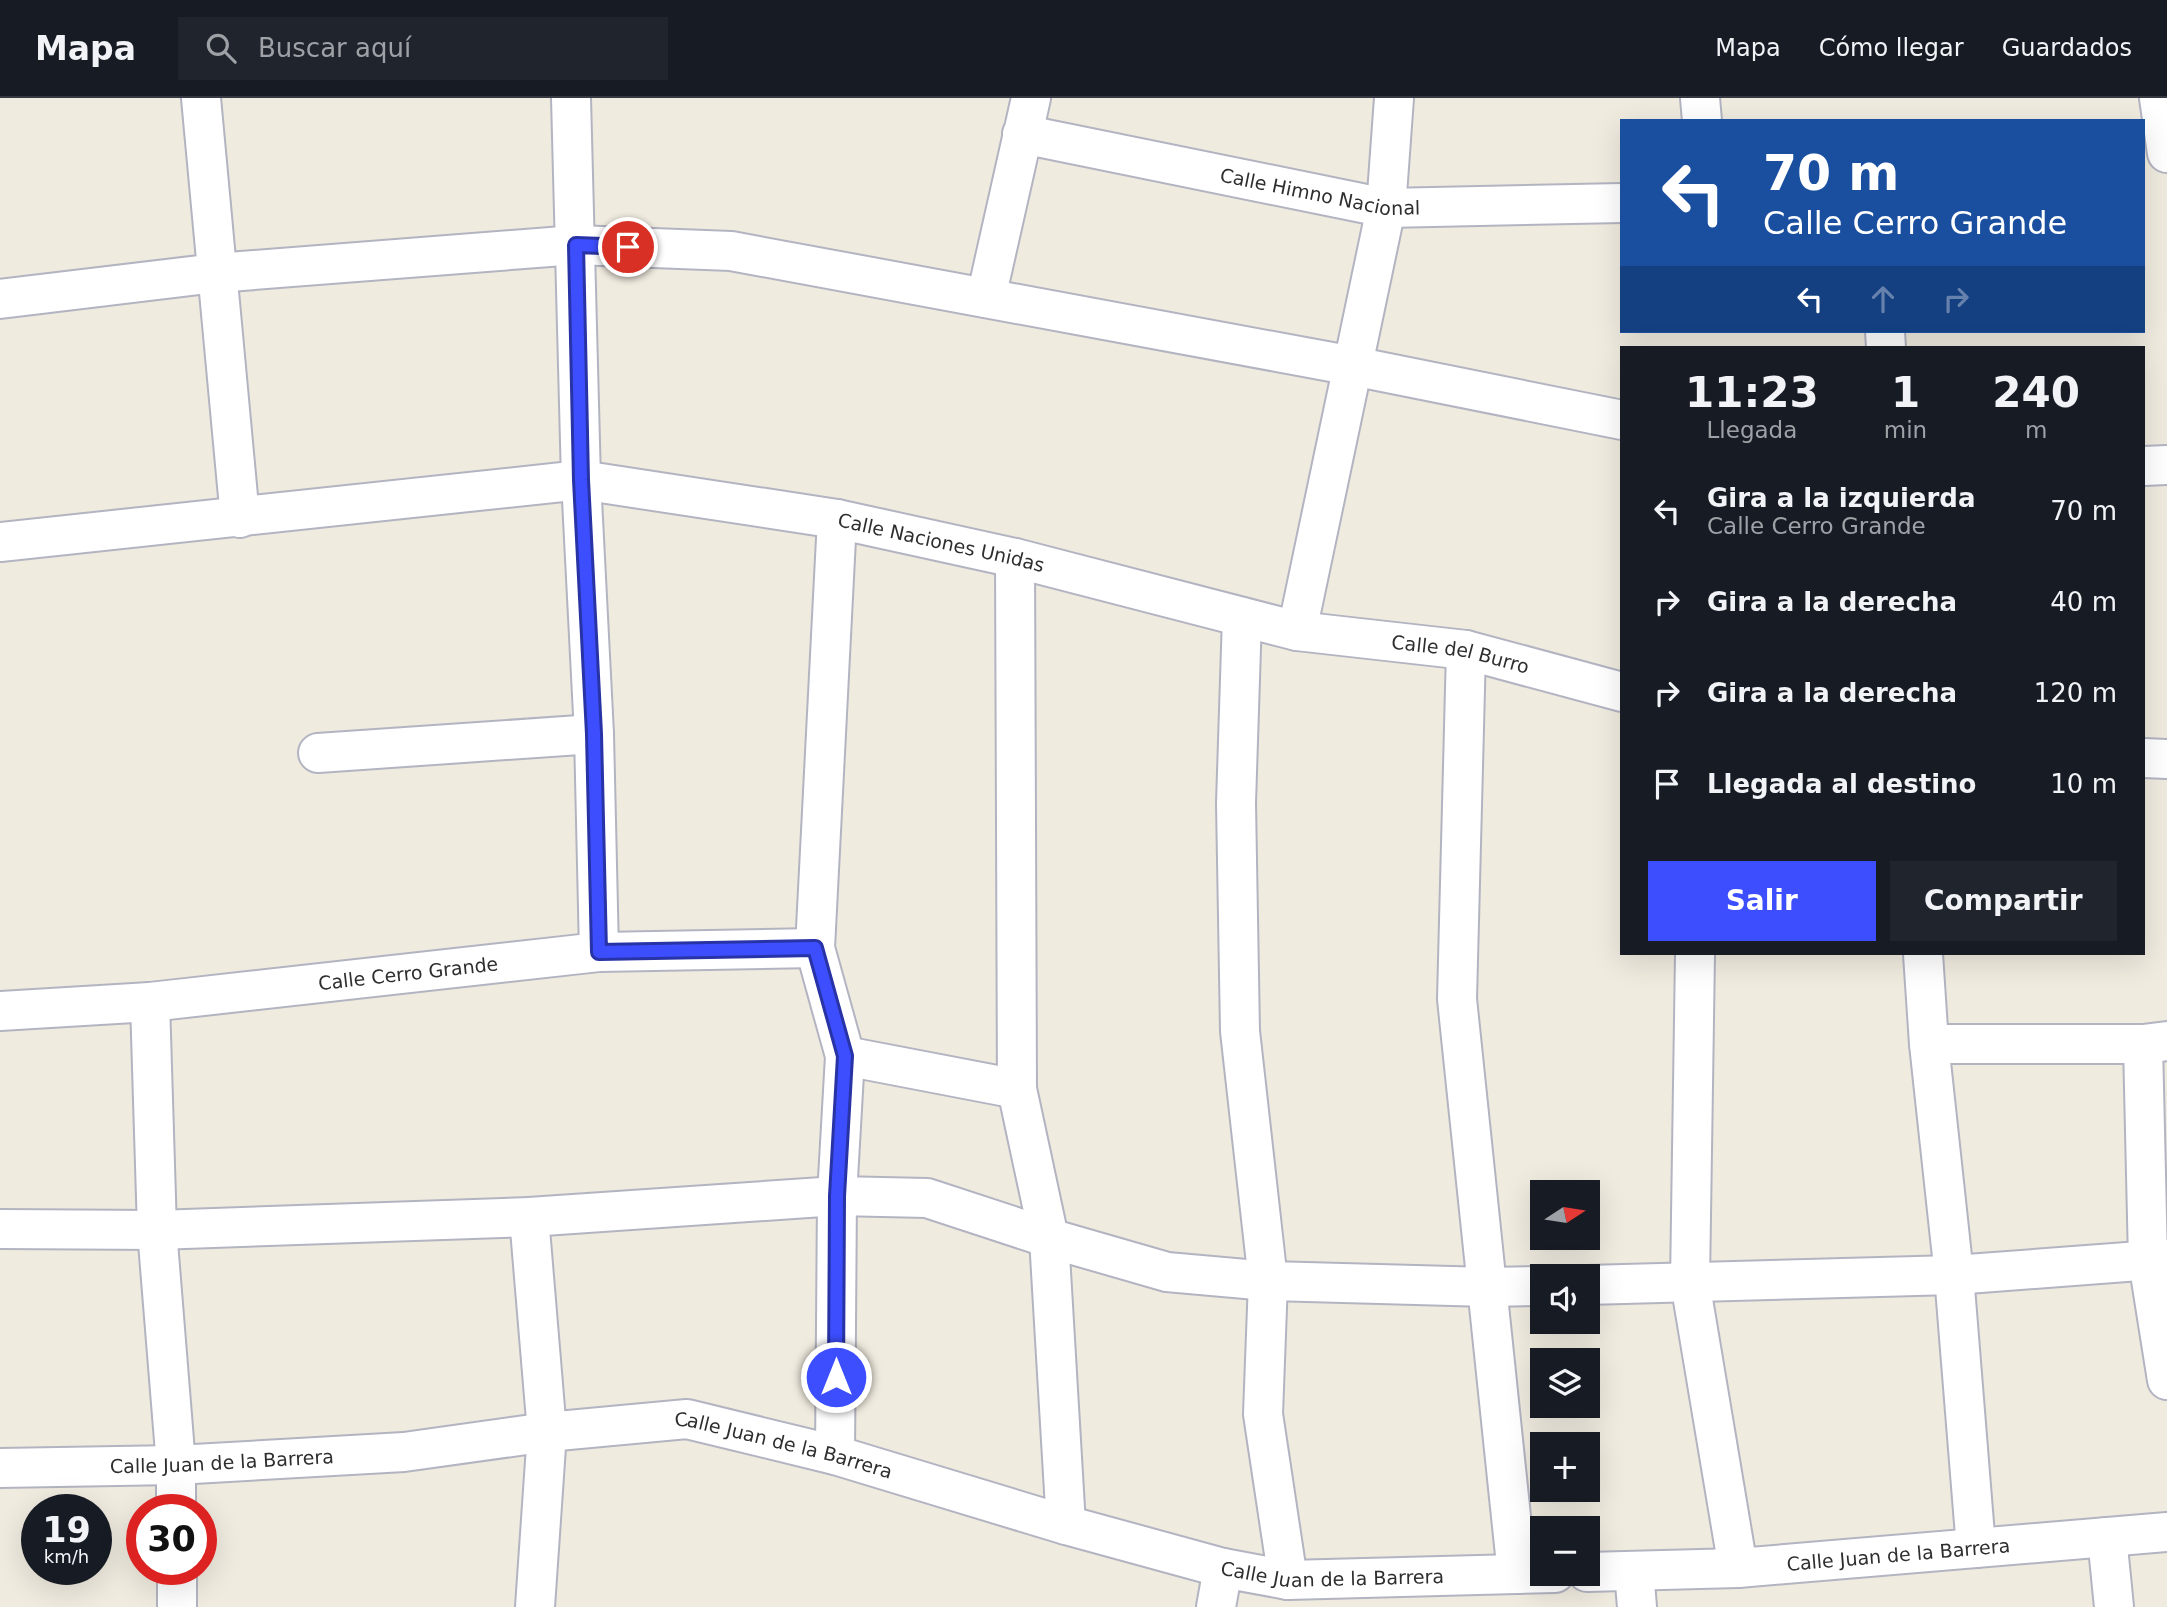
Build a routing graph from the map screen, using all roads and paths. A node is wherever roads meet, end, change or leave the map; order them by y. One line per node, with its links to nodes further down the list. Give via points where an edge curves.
1 (201, 98): 13 (street)
2 (571, 98): 12 (street)
3 (1394, 98): 11 (street)
4 (1700, 98): 7 (street)
5 (2160, 98): 8 (street)
6 (1027, 116): 11 (street, Calle Himno Nacional); 14 (street)
7 (1702, 119)
8 (2167, 155): 9 (street)
9 (2145, 159)
10 (1620, 203): 11 (street, Calle Himno Nacional)
11 (1386, 208): 16 (street)
12 (576, 245): 13 (street); 14 (street, via 731,251); 20 (street)
13 (216, 273): 15 (street); 21 (street)
14 (986, 298): 16 (street)
15 (0, 299)
16 (1353, 366): 17 (street); 26 (street)
17 (1620, 420)
18 (2167, 465): 19 (street)
19 (2145, 466)
20 (581, 480): 21 (street, Calle Naciones Unidas); 22 (street, Calle Naciones Unidas); 29 (street)
21 (240, 518): 23 (street, Calle Naciones Unidas)
22 (838, 519): 24 (street, Calle Naciones Unidas); 33 (street)
23 (0, 542)
24 (1015, 558): 25 (street, Calle Naciones Unidas); 42 (street)
25 (1242, 617): 26 (street, Calle Naciones Unidas); 50 (street, via 1236,803 1240,1031)
26 (1297, 631): 27 (street, Calle del Burro)
27 (1466, 650): 28 (street, Calle del Burro); 54 (street, via 1457,999)
28 (1620, 690)
29 (594, 734): 30 (street); 34 (street)
30 (318, 753)
31 (2145, 758): 32 (street)
32 (2167, 759)
33 (815, 948): 34 (street, Calle Cerro Grande); 41 (street)
34 (599, 952): 37 (street, Calle Cerro Grande)
35 (1695, 955): 51 (street)
36 (1923, 955): 40 (street)
37 (150, 1002): 38 (street, Calle Cerro Grande); 46 (street)
38 (0, 1011)
39 (2155, 1042): 40 (street); 48 (street)
40 (1929, 1044): 49 (street)
41 (845, 1056): 42 (street); 43 (street)
42 (1017, 1089): 47 (street)
43 (837, 1196): 44 (street); 47 (street, via 927,1198); 57 (street)
44 (529, 1217): 46 (street); 56 (street)
45 (0, 1229): 46 (street)
46 (157, 1230): 58 (street)
47 (1049, 1238): 50 (street, via 1167,1272); 61 (street)
48 (2158, 1260): 49 (street); 55 (street)
49 (1954, 1275): 51 (street); 64 (street)
50 (1268, 1281): 54 (street); 70 (street, via 1262,1413)
51 (1690, 1282): 52 (street); 66 (street)
52 (1600, 1285)
53 (1530, 1286): 54 (street)
54 (1488, 1287): 67 (street)
55 (2167, 1380)
56 (547, 1432): 57 (street, Calle Juan de la Barrera, via 687,1419); 58 (street, Calle Juan de la Barrera, via 404,1452); 74 (street)
57 (835, 1455): 61 (street, Calle Juan de la Barrera)
58 (176, 1465): 59 (street, Calle Juan de la Barrera); 60 (street)
59 (0, 1468)
60 (176, 1494)
61 (1066, 1525): 65 (street, Calle Juan de la Barrera)
62 (2167, 1532): 63 (street, Calle Juan de la Barrera)
63 (2107, 1537): 64 (street, Calle Juan de la Barrera); 76 (street)
64 (1976, 1548): 66 (street, Calle Juan de la Barrera)
65 (1223, 1567): 70 (street, Calle Juan de la Barrera); 75 (street)
66 (1738, 1568): 72 (street, Calle Juan de la Barrera)
67 (1517, 1574): 68 (street, Calle Juan de la Barrera); 70 (street, Calle Juan de la Barrera)
68 (1530, 1574)
69 (1600, 1577): 72 (street, Calle Juan de la Barrera)
70 (1288, 1580)
71 (177, 1585): 73 (street)
72 (1635, 1589)
73 (177, 1607)
74 (535, 1607)
75 (1216, 1607)
76 (2113, 1607)

